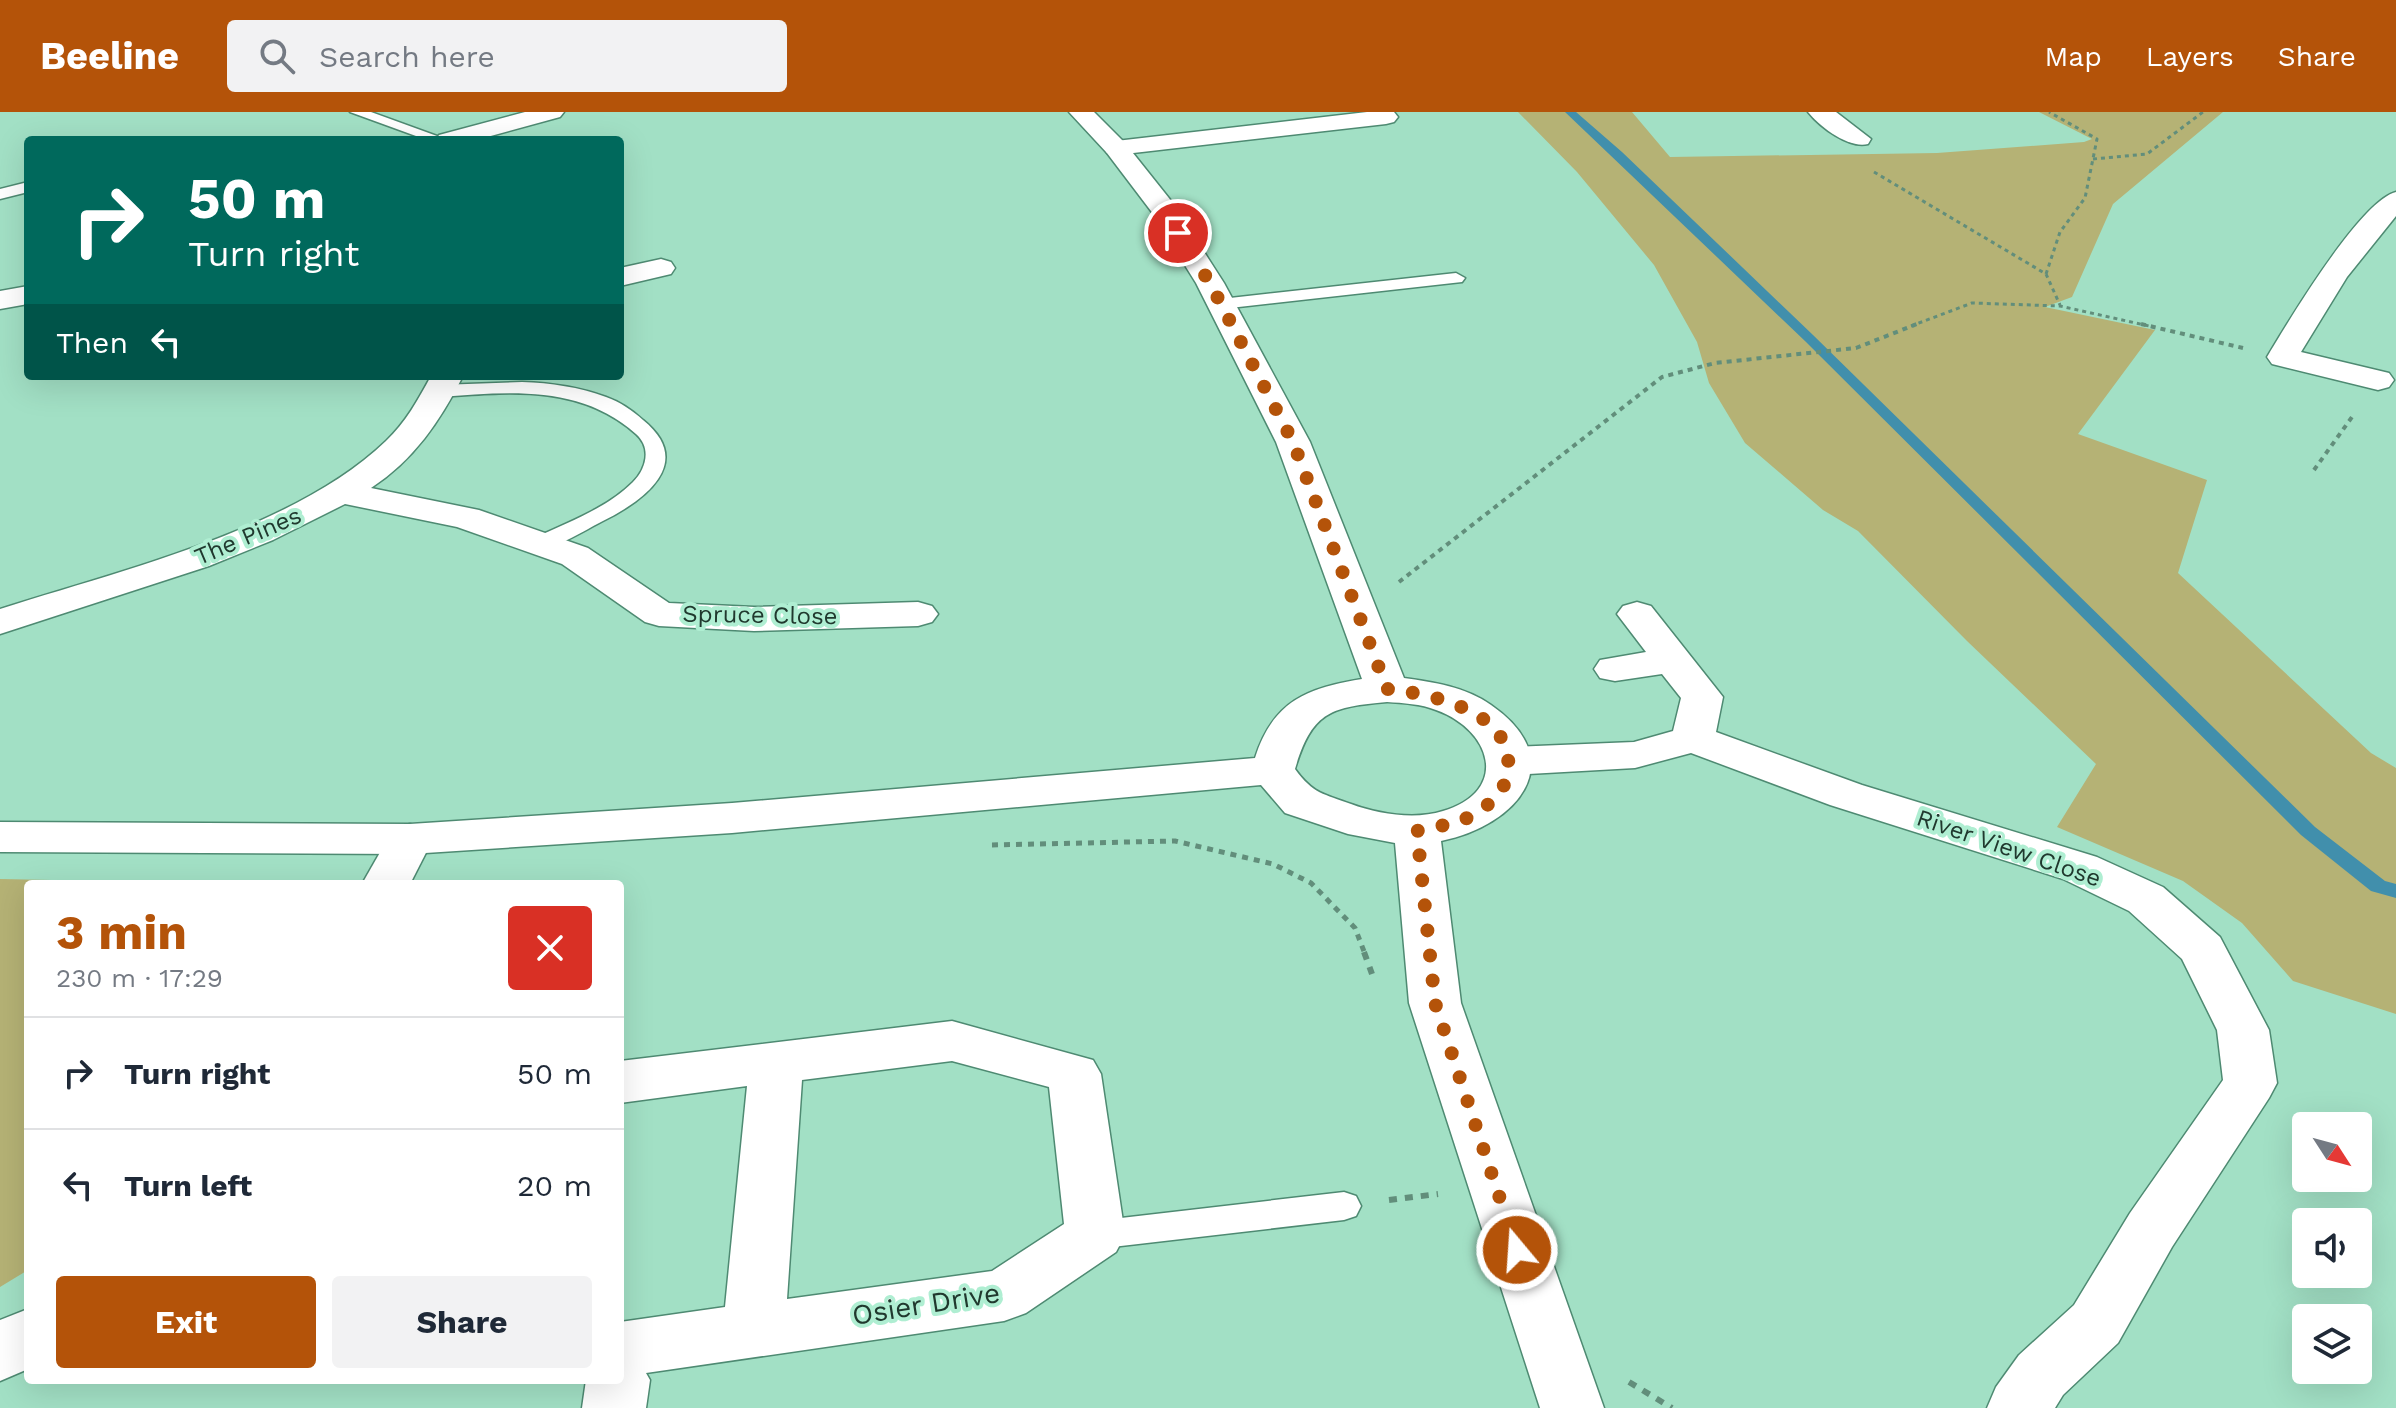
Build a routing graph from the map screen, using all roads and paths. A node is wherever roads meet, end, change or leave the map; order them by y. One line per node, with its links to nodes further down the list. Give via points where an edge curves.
1 (357, 112): 8 (lane)
2 (552, 112): 9 (street)
3 (1081, 112): 11 (street)
4 (1820, 112): 10 (street)
5 (2049, 112): 12 (path, via 2097,139)
6 (2203, 112): 12 (path, via 2147,154)
7 (1386, 117): 11 (street)
8 (429, 136)
9 (463, 136)
10 (1859, 139): 17 (path, via 1847,156)
11 (1116, 148): 22 (street, via 1163,208)
12 (2093, 159): 17 (path, via 2085,198 2060,232)
13 (24, 188): 14 (lane)
14 (0, 194)
15 (2396, 200): 24 (street, via 2358,239)
16 (661, 268): 18 (street)
17 (2046, 274): 23 (path)
18 (624, 276)
19 (1456, 278): 22 (lane)
20 (24, 296): 21 (street)
21 (0, 300)
22 (1221, 304): 32 (street, via 1293,442)
23 (2060, 306): 24 (path); 32 (path, via 1972,303 1856,348 1715,363 1662,377)
24 (2283, 357): 25 (street)
25 (2378, 380): 27 (path)
26 (443, 383): 28 (street, The Pines, via 417,428); 29 (lane, via 568,391 607,403 653,439 657,461 648,479 627,498)
27 (2314, 470)
28 (341, 493): 29 (street, Spruce Close, via 466,518); 33 (street, The Pines, via 205,556)
29 (540, 544): 30 (street, Spruce Close, via 575,556 659,614 754,619)
30 (918, 614)
31 (1637, 614): 34 (street)
32 (1357, 616): 36 (street)
33 (0, 622)
34 (1672, 660): 35 (street); 37 (street, via 1702,697)
35 (1615, 669)
36 (1387, 689): 38 (street, via 1458,704 1485,720 1504,742); 39 (street, via 1317,704 1293,722)
37 (1693, 739): 38 (street, via 1635,755); 56 (street, River View Close, via 1846,795 2080,868 2146,899 2202,949 2243,1030 2250,1083 2151,1230 2096,1324 2041,1375)
38 (1511, 761): 40 (street, via 1505,785 1489,805 1463,820)
39 (1273, 770): 40 (street, via 1296,800 1355,823); 42 (street, via 732,818)
40 (1417, 831): 55 (street, via 1435,1003)
41 (0, 837): 42 (street)
42 (410, 839): 44 (street)
43 (986, 845): 45 (path, via 1175,841 1273,864 1311,883 1355,928)
44 (388, 880)
45 (1376, 987)
46 (776, 1064): 47 (street); 50 (street, via 952,1041 1074,1074); 51 (street)
47 (624, 1082)
48 (1450, 1193): 49 (path)
49 (1344, 1206): 50 (lane)
50 (1095, 1235): 51 (street, Osier Drive, via 1004,1295)
51 (754, 1330): 54 (street, Osier Drive)
52 (24, 1338): 53 (street)
53 (0, 1353)
54 (624, 1369)
55 (1572, 1408)
56 (2019, 1408)

